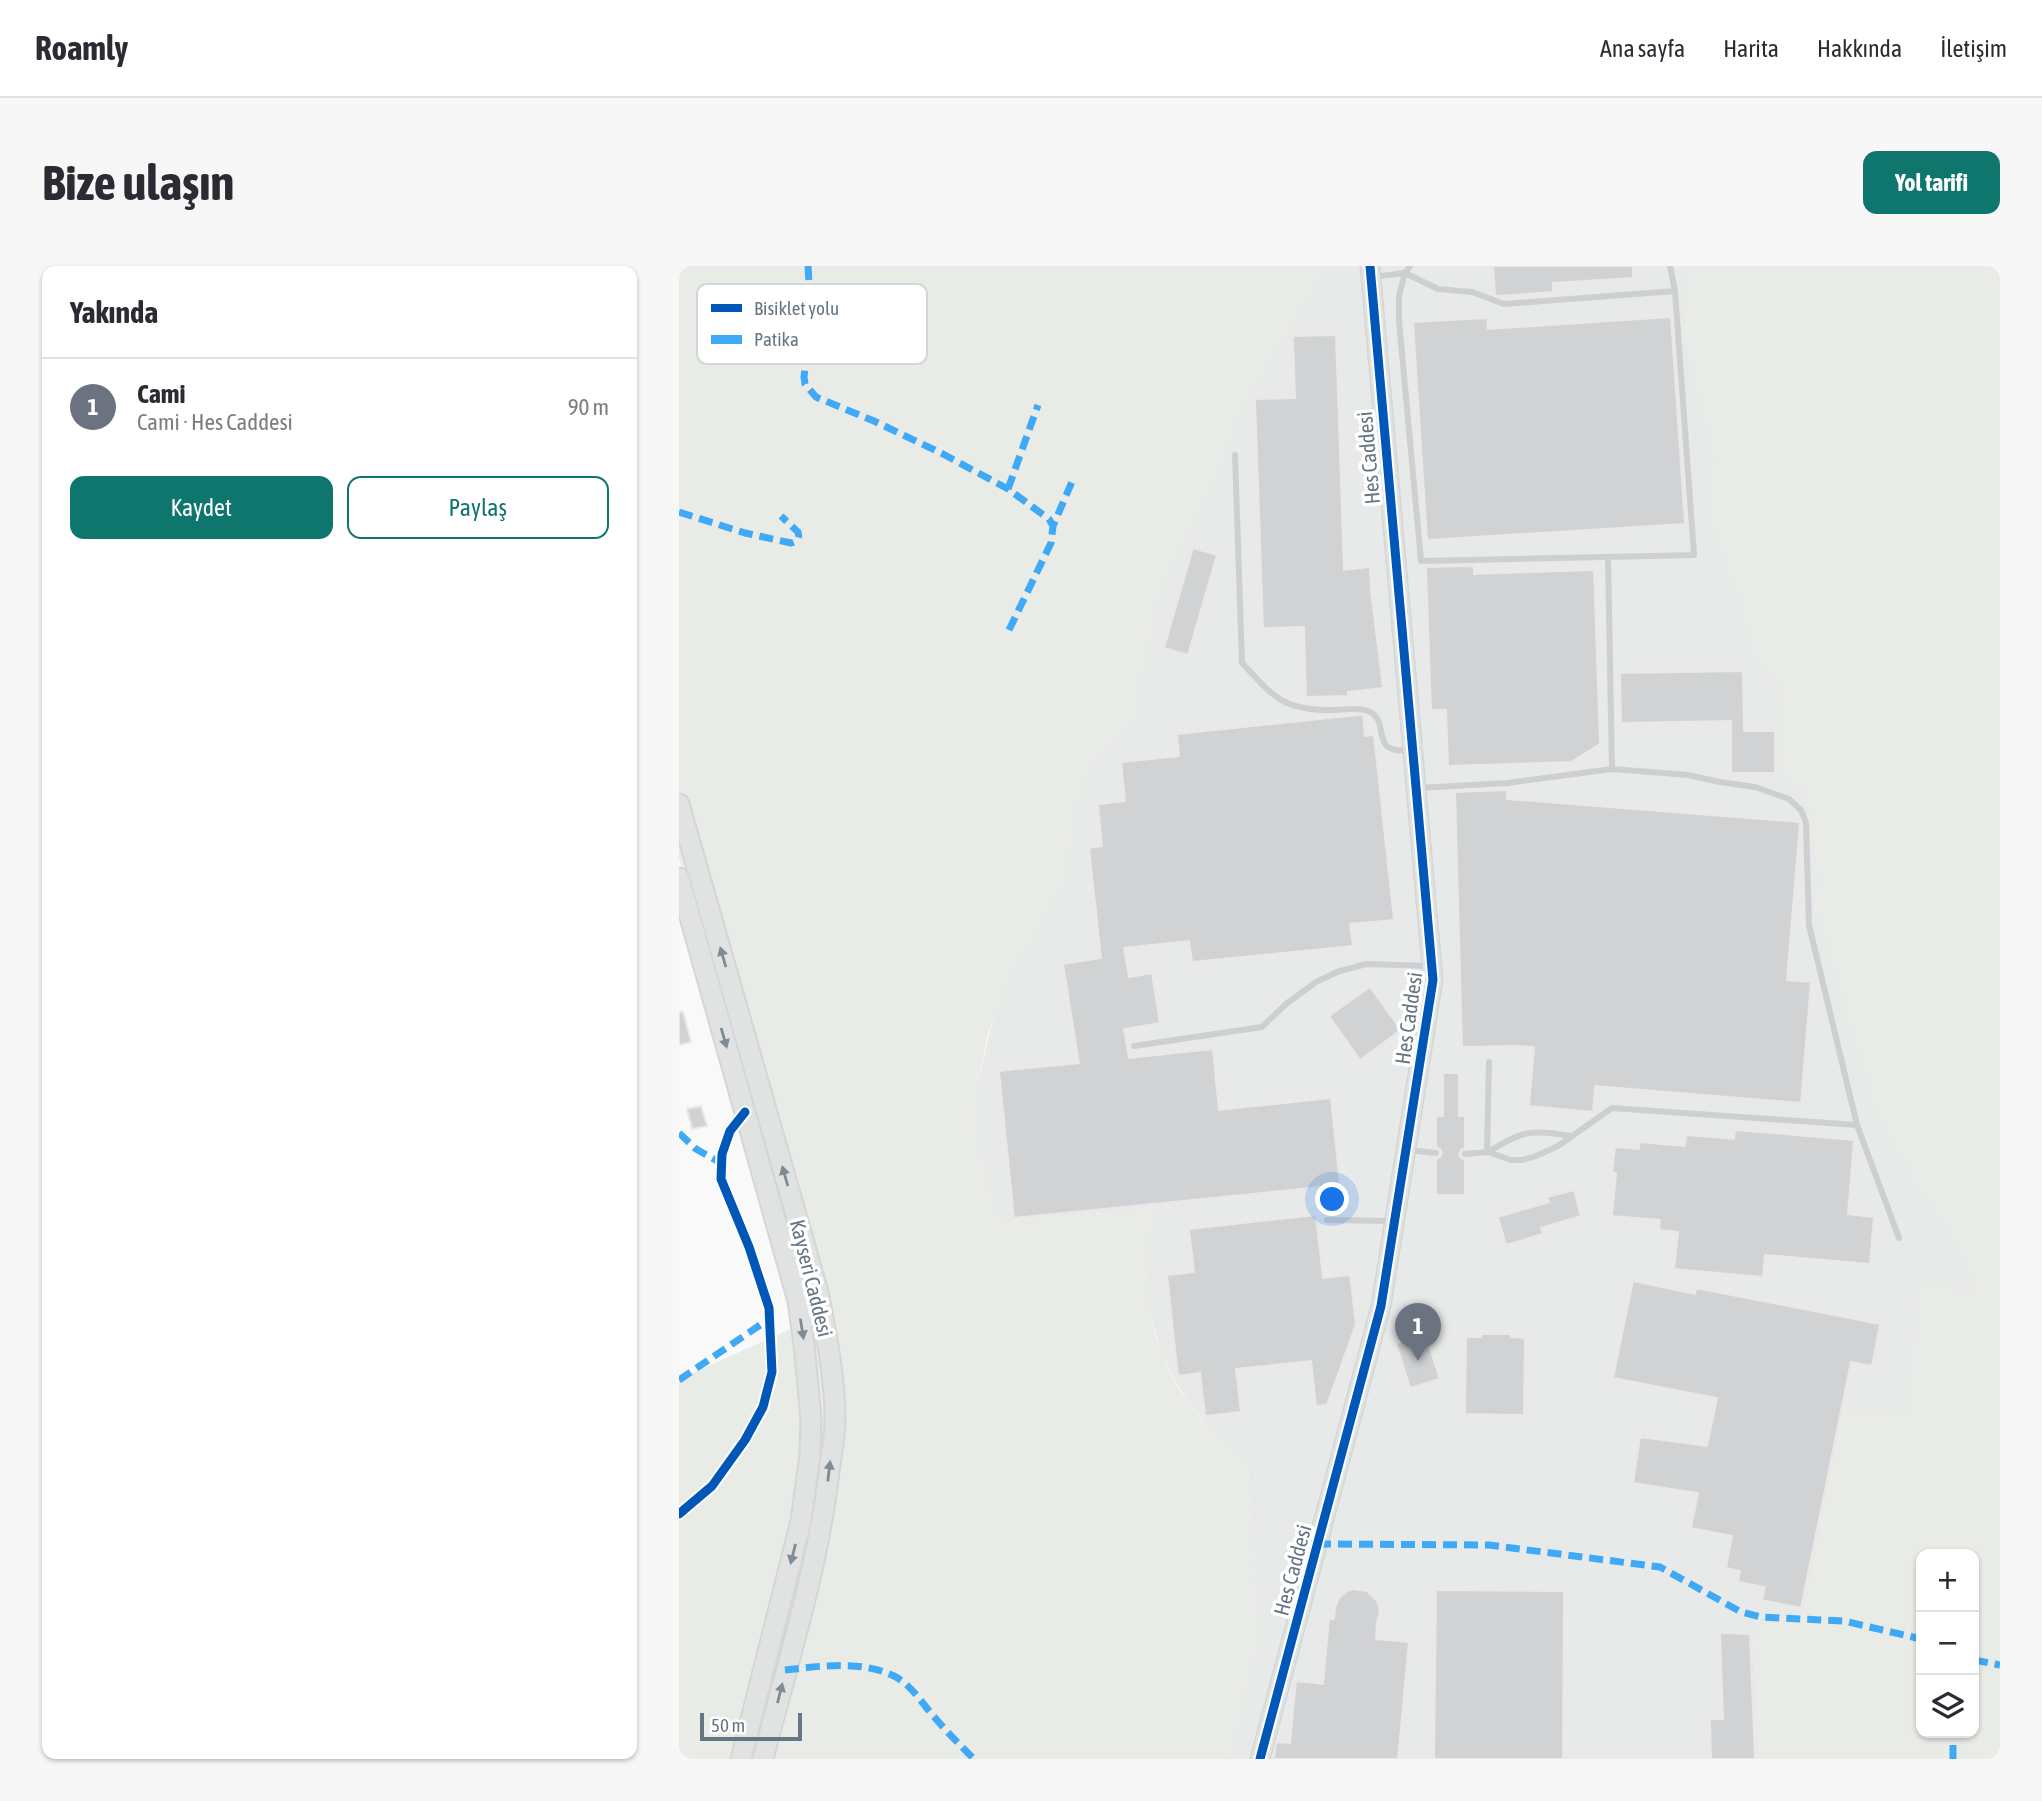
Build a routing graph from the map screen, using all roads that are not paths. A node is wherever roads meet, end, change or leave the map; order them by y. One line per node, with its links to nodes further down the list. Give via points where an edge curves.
1 (1410, 266): 4 (lane)
2 (1670, 266): 5 (lane)
3 (1370, 271): 4 (lane); 8 (street, Hes Caddesi)
4 (1405, 273): 5 (lane, via 1438,289 1472,292 1504,304); 7 (lane, via 1399,321 1421,561)
5 (1675, 291): 7 (lane, via 1694,555)
6 (1235, 455): 8 (lane, via 1242,663 1273,696 1291,706 1366,710 1378,720 1389,748)
7 (1608, 557): 9 (lane)
8 (1412, 750): 10 (street, Hes Caddesi)
9 (1612, 769): 10 (lane, via 1507,783); 17 (lane, via 1688,775 1755,787 1789,799 1801,810 1806,823 1809,925)
10 (1416, 788): 13 (street, Hes Caddesi)
11 (679, 804): 28 (main road, Kayseri Caddesi, one-way to 11, via 825,1510 835,1420 833,1389 818,1292)
12 (679, 878): 16 (main road, Kayseri Caddesi, one-way to 16)
13 (1433, 966): 14 (lane, via 1356,966 1316,982 1262,1027); 19 (street, Hes Caddesi)
14 (1134, 1046)
15 (1489, 1062): 20 (lane)
16 (745, 1112): 26 (street, via 730,1131 722,1154 721,1179 769,1308 772,1372 763,1407 745,1440 712,1486); 27 (main road, Kayseri Caddesi, one-way to 27, via 798,1301 811,1418 801,1521)
17 (1857, 1125): 18 (lane, via 1612,1108); 25 (lane)
18 (1570, 1136): 20 (lane, via 1520,1134); 20 (lane, via 1523,1160)
19 (1406, 1150): 21 (lane); 24 (street, Hes Caddesi)
20 (1487, 1152): 22 (lane)
21 (1436, 1153)
22 (1465, 1154)
23 (1327, 1220): 24 (lane)
24 (1394, 1221): 29 (street, Hes Caddesi, via 1381,1306)
25 (1899, 1238)
26 (679, 1514)
27 (741, 1759)
28 (763, 1759)
29 (1260, 1759)

